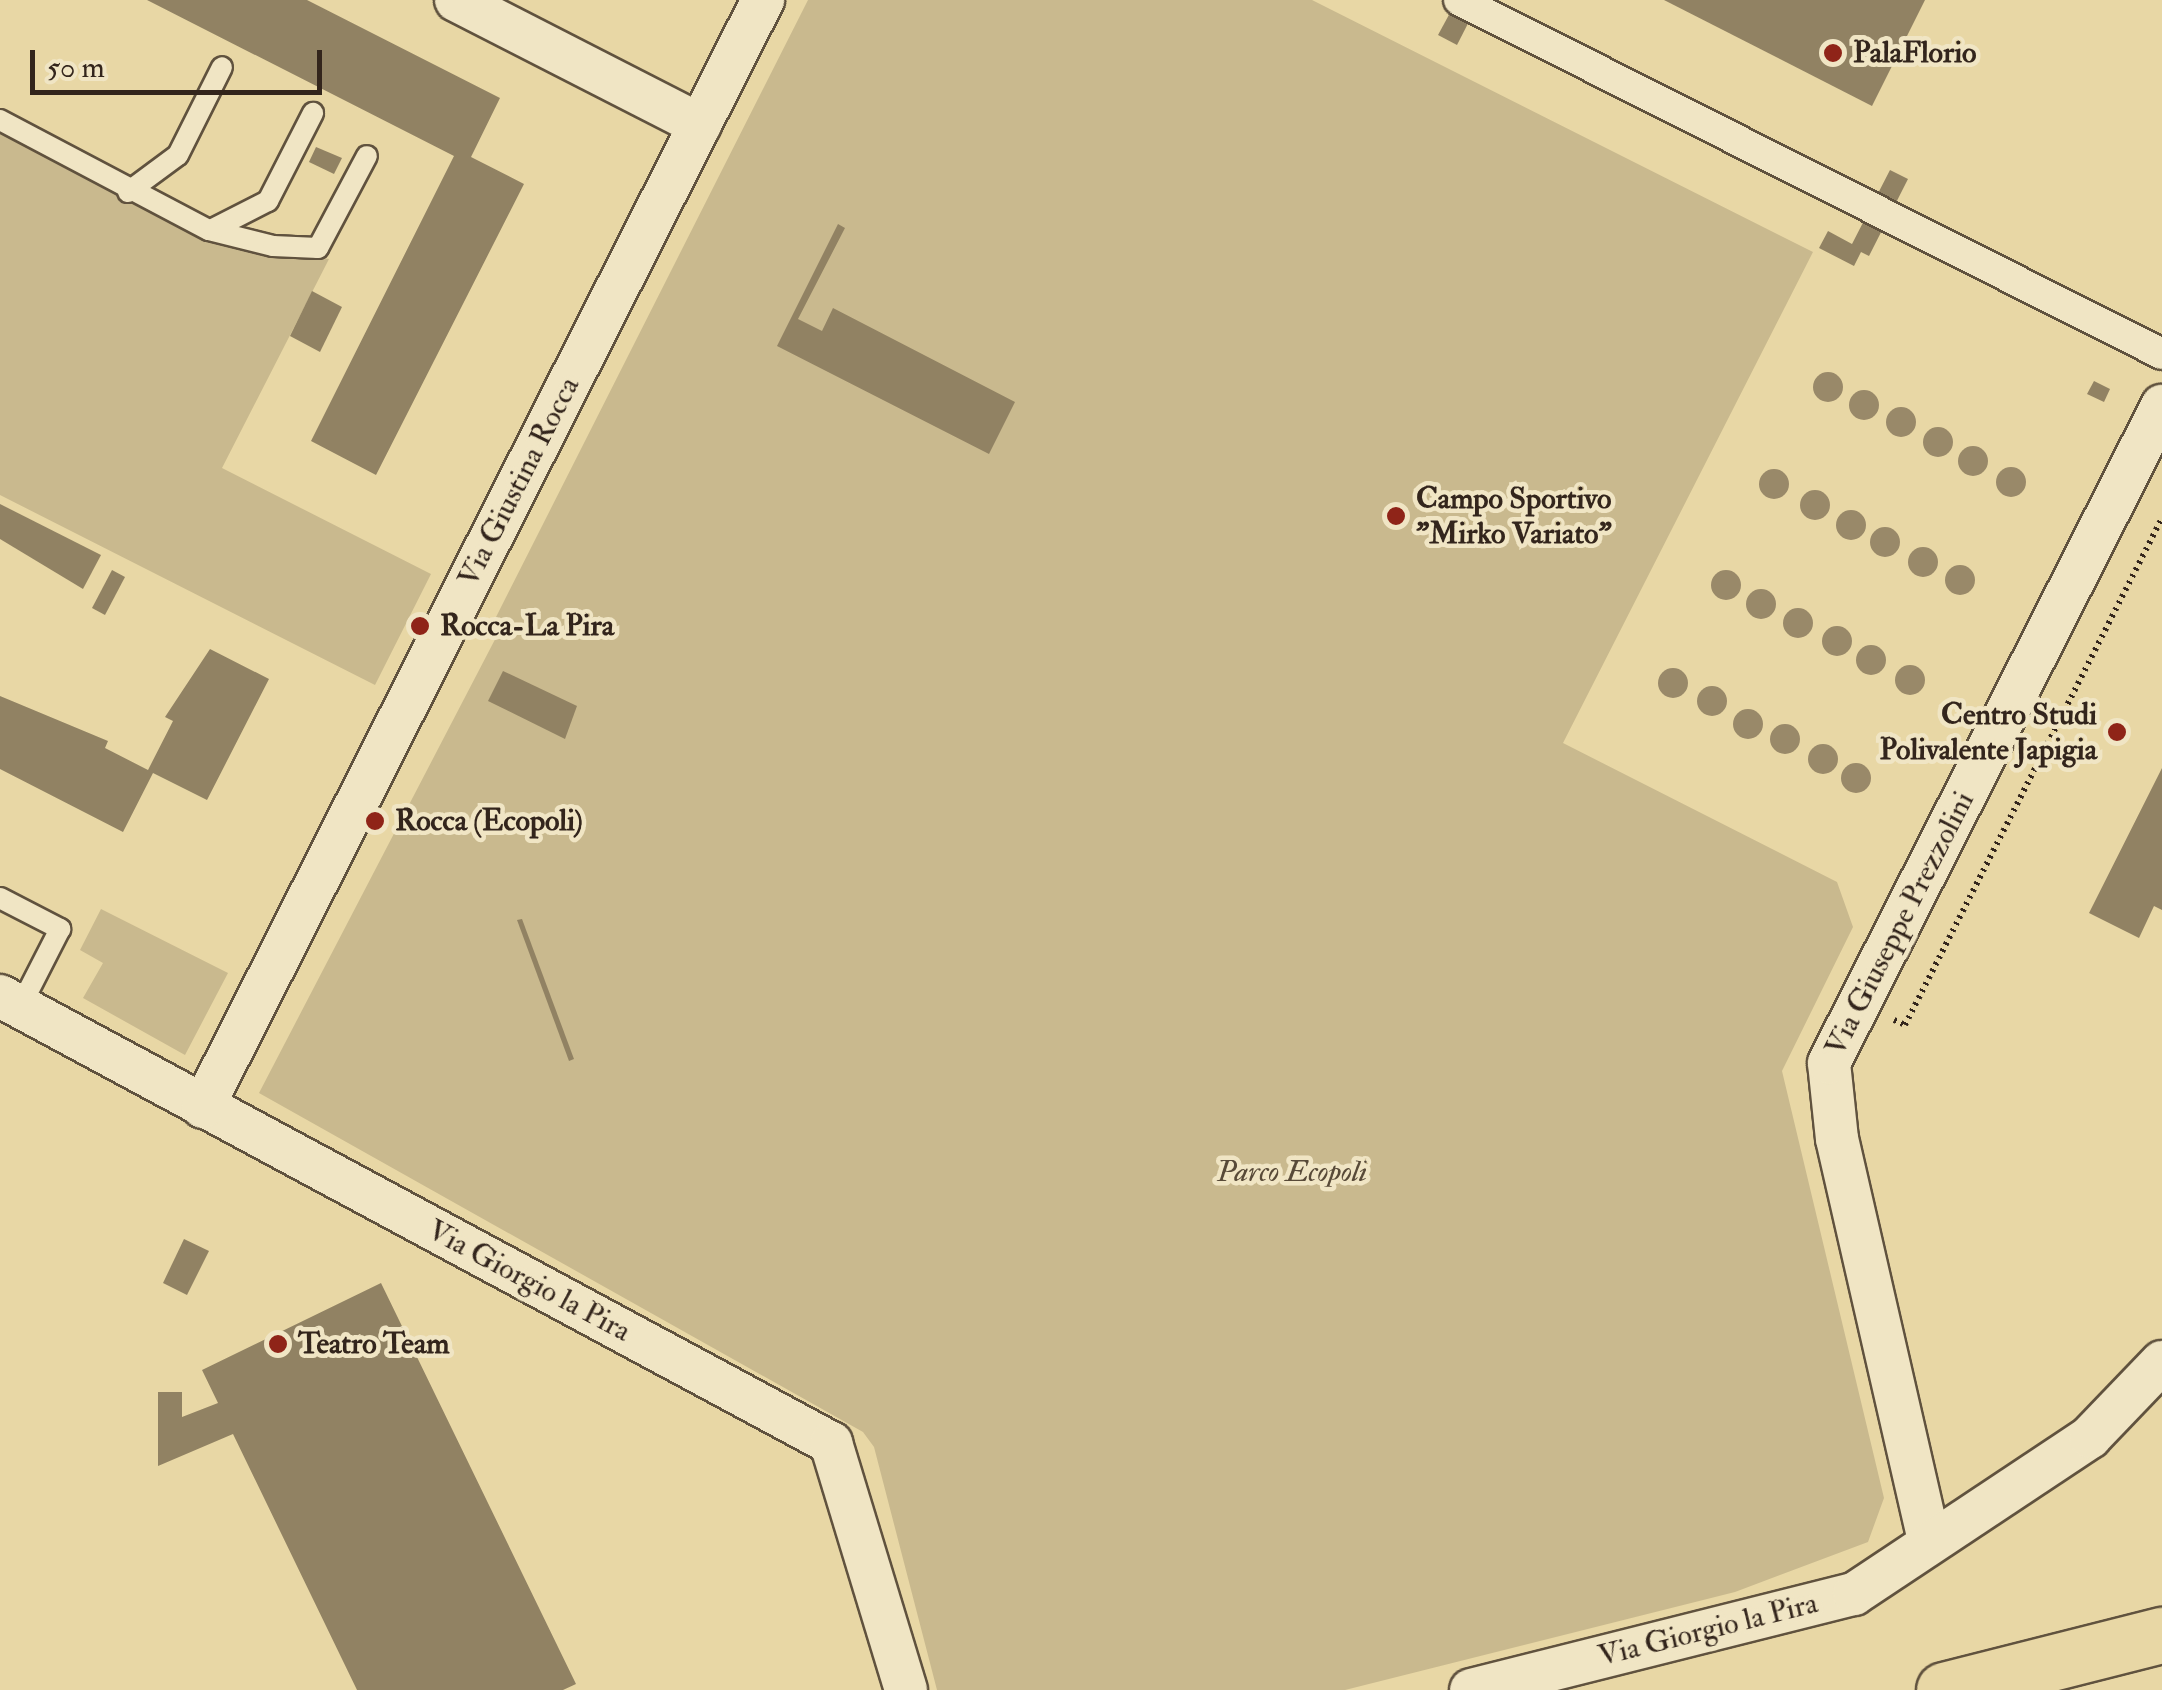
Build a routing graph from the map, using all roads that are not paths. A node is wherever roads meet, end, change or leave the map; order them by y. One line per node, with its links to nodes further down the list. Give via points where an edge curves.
1 (456, 0): 7 (street)
2 (763, 0): 7 (street, Via Giustina Rocca)
3 (1460, 0): 11 (street)
4 (222, 67): 9 (lane, via 178,154)
5 (313, 113): 10 (lane, via 268,201 250,218)
6 (0, 120): 9 (lane)
7 (700, 124): 15 (street, Via Giustina Rocca)
8 (368, 156): 10 (lane, via 318,248)
9 (128, 192): 10 (lane)
10 (209, 230)
11 (2162, 354)
12 (2162, 406): 17 (street, Via Giuseppe Prezzolini, via 1857,1001 1826,1082)
13 (0, 898): 14 (lane, via 60,929)
14 (10, 1002): 15 (street, Via Giorgio la Pira)
15 (203, 1107): 19 (street, Via Giorgio la Pira, via 832,1442)
16 (2162, 1362): 17 (street, Via Giorgio la Pira, via 2090,1437)
17 (1928, 1536): 20 (street, Via Giorgio la Pira, via 1854,1594)
18 (2162, 1635): 21 (highway)
19 (906, 1690)
20 (1471, 1690)
21 (1944, 1690)

